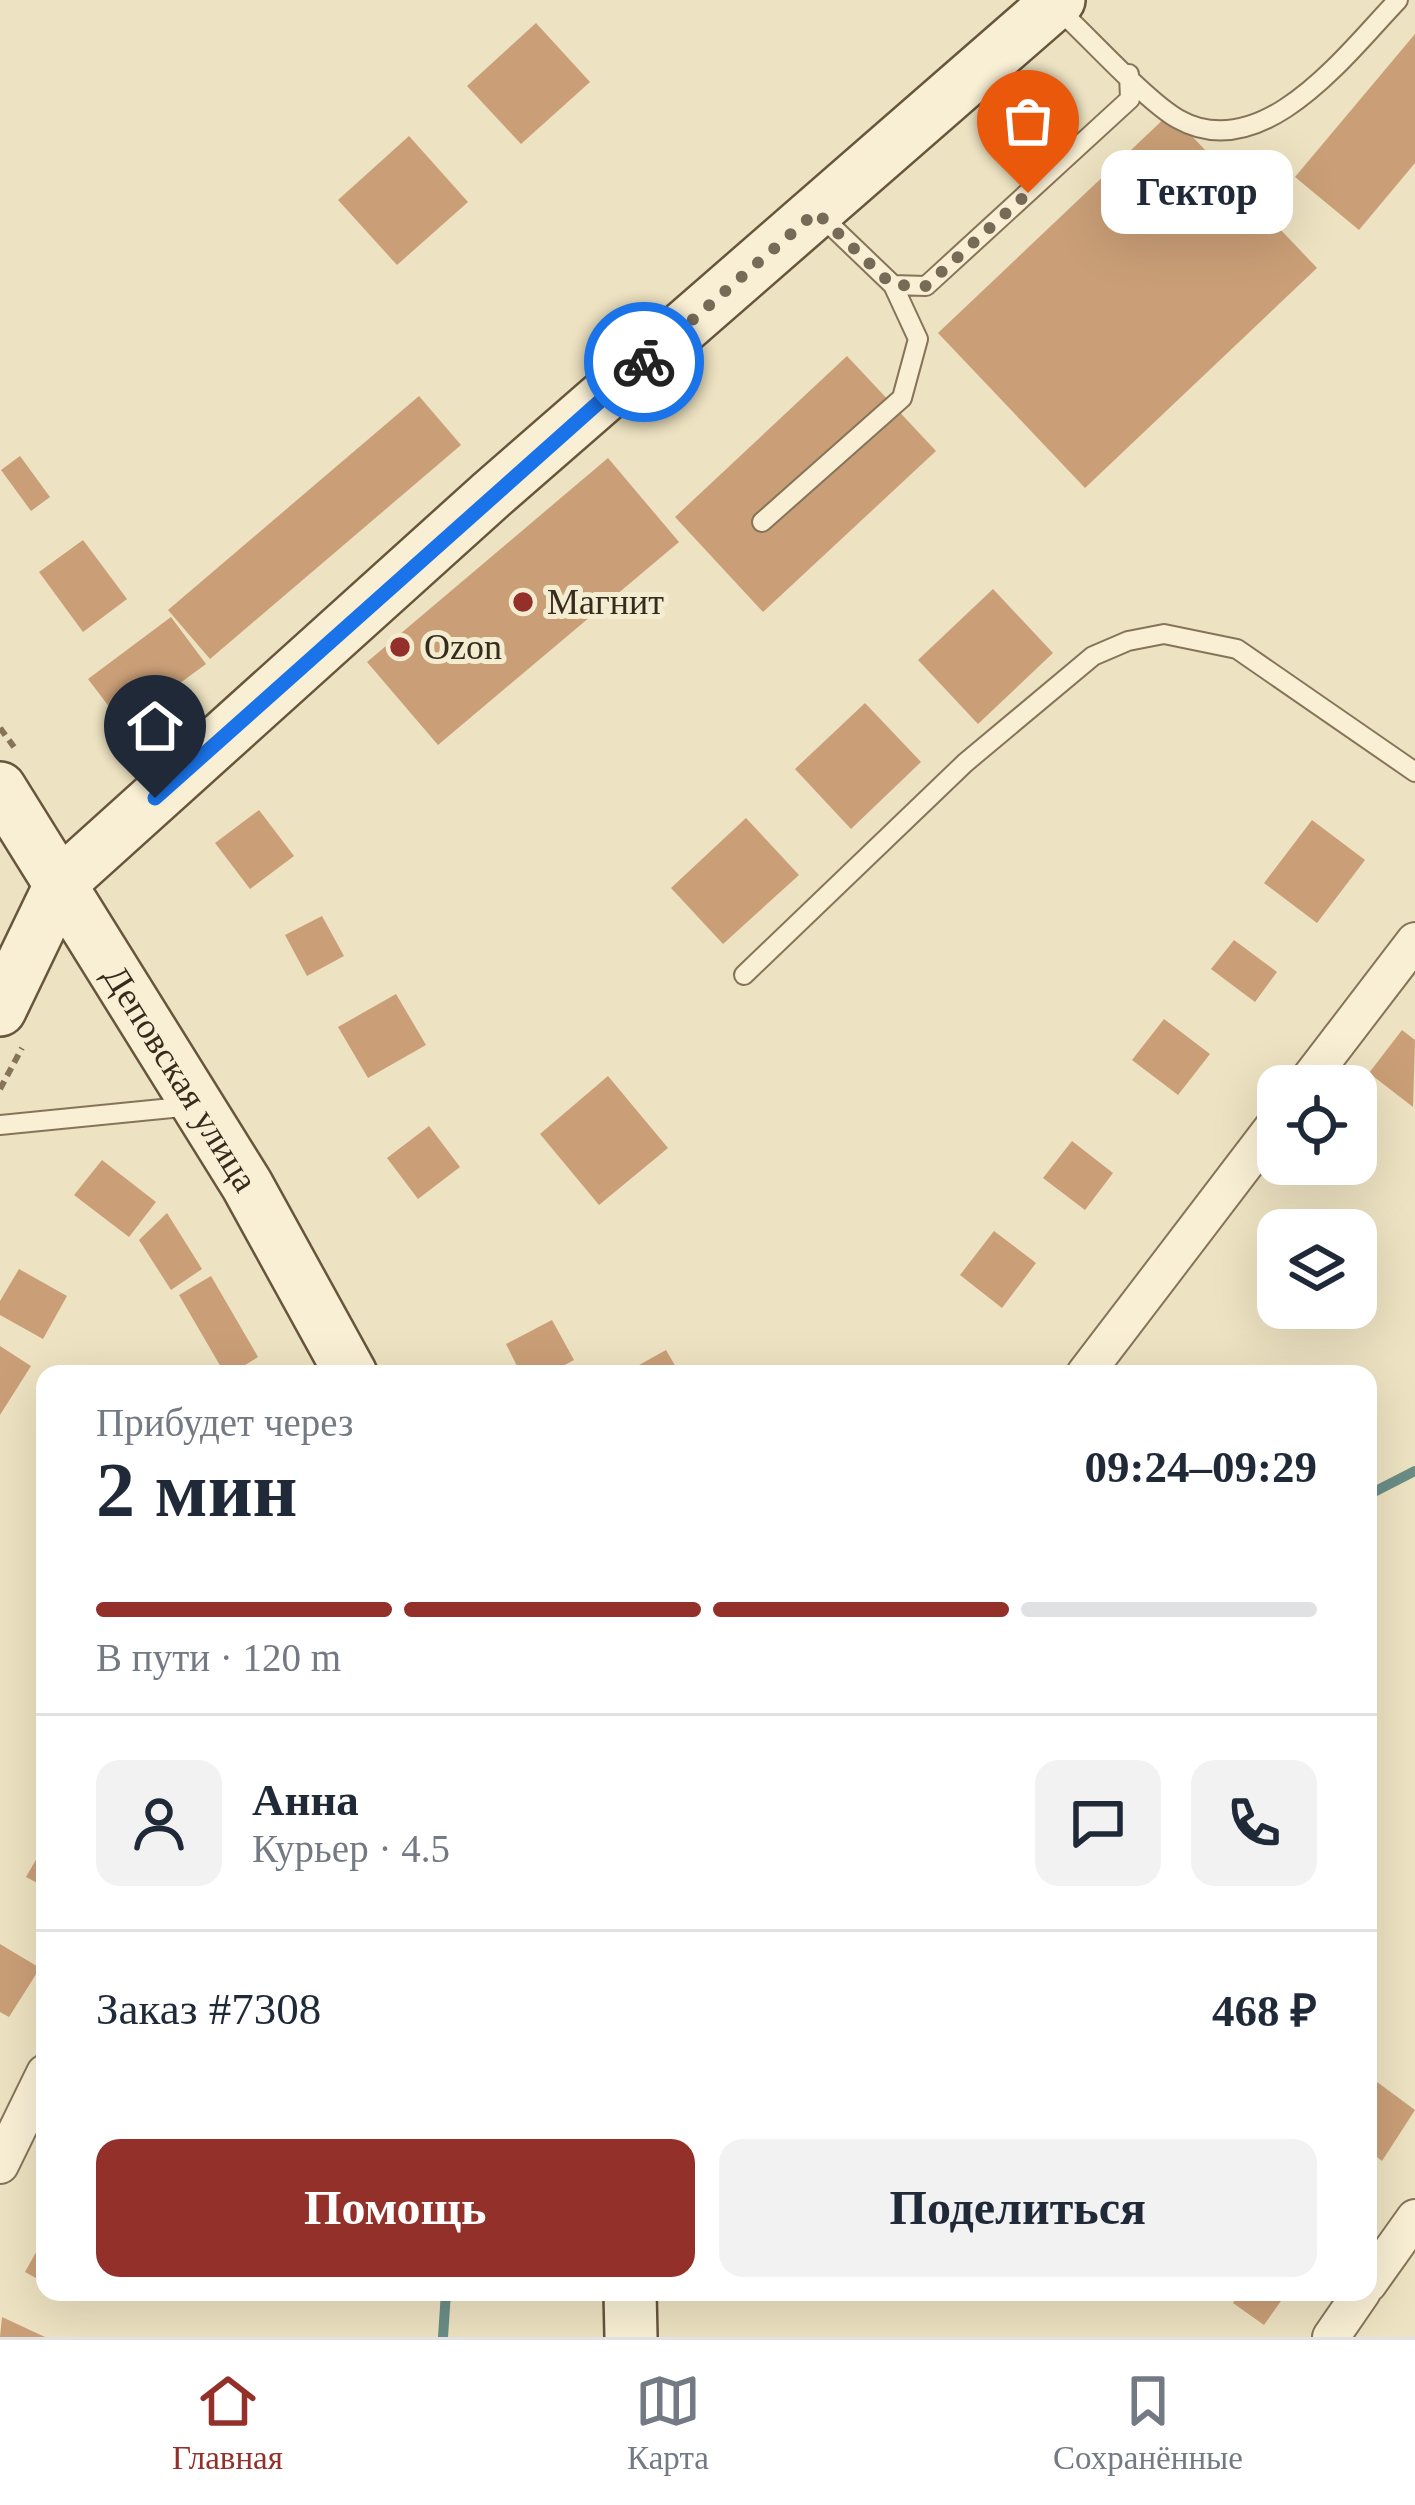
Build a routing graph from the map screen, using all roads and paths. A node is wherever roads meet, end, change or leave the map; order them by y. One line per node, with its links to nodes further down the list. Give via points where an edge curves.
1 (1398, 0): 3 (lane, via 1294,107 1235,130 1180,120)
2 (1056, 2): 3 (lane); 4 (main road)
3 (1129, 74): 5 (lane, via 1130,99 926,286)
4 (816, 212): 5 (lane); 9 (main road)
5 (892, 285): 6 (lane, via 918,338 902,398)
6 (762, 521)
7 (1415, 772): 11 (lane, via 1237,649 1164,634 1128,641 1093,656 965,763)
8 (0, 788): 9 (main road, Деповская улица)
9 (61, 883): 12 (main road); 15 (main road, Деповская улица)
10 (1415, 941): 13 (street)
11 (744, 975)
12 (14, 1024): 14 (path)
13 (1320, 1065)
14 (0, 1089)
15 (198, 1106): 16 (lane); 18 (main road, Деповская улица)
16 (0, 1125)
17 (1257, 1149): 19 (street)
18 (346, 1365)
19 (1092, 1365)
20 (36, 2091): 21 (street)
21 (0, 2165)
22 (1415, 2218): 23 (street)
23 (1377, 2271)
24 (630, 2301): 26 (main road)
25 (1356, 2301): 27 (street)
26 (631, 2337)
27 (1331, 2337)

